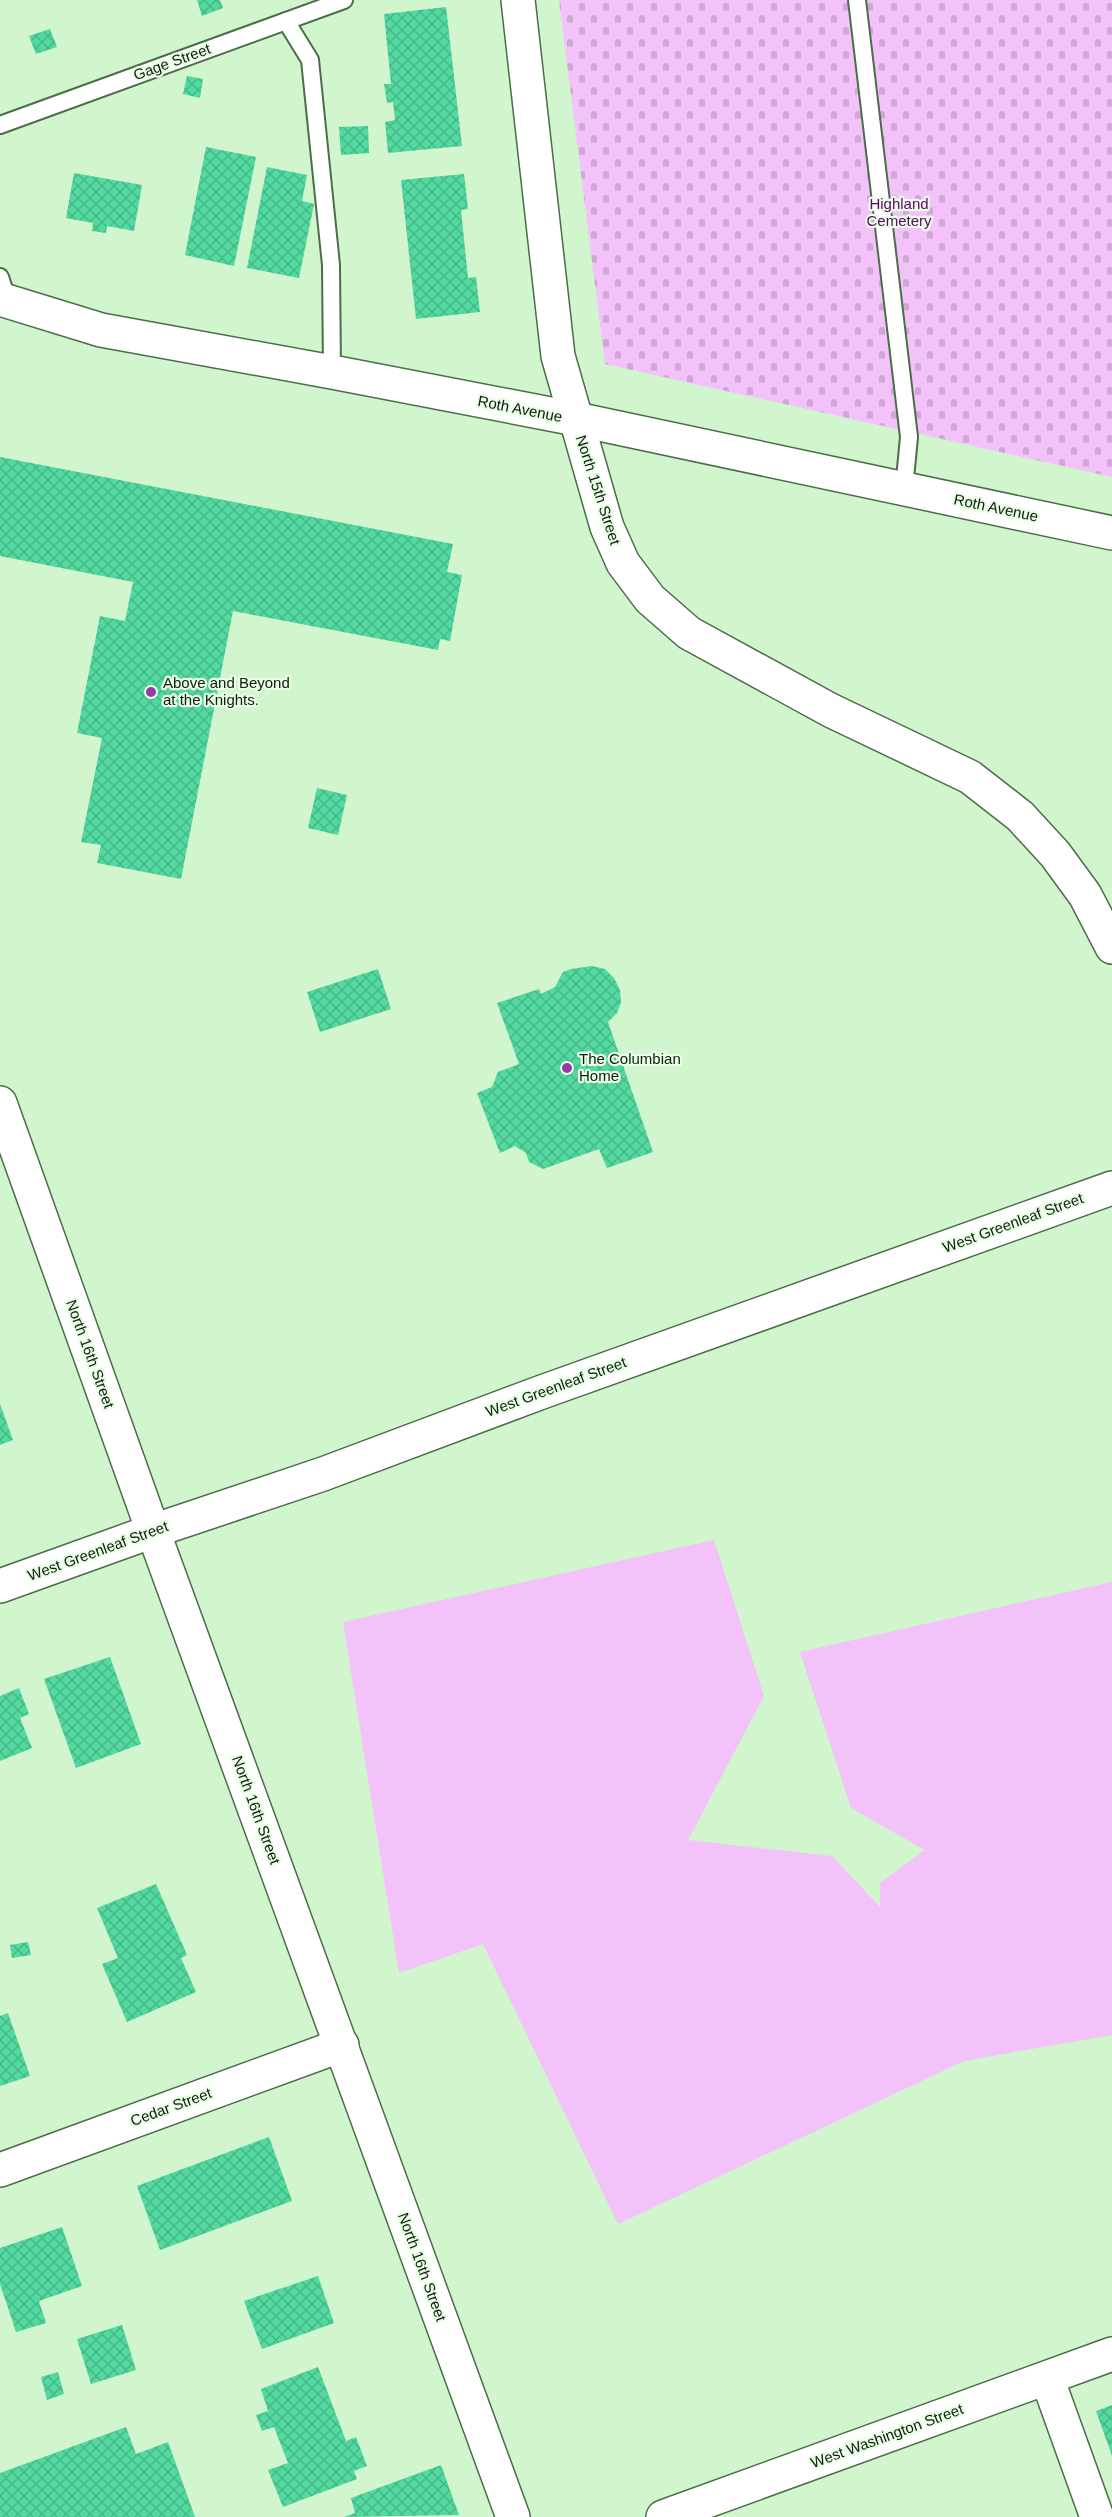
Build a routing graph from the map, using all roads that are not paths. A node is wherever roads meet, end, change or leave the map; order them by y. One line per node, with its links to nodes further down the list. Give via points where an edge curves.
1 (344, 0): 4 (lane, Gage Street)
2 (518, 0): 8 (street, North 15th Street, via 558,356)
3 (857, 0): 9 (lane, via 909,437)
4 (286, 21): 5 (lane, Gage Street); 7 (lane, via 310,60 332,265)
5 (0, 125)
6 (3, 293): 7 (street, Roth Avenue, via 101,330)
7 (332, 372): 8 (street, Roth Avenue)
8 (576, 420): 9 (street, Roth Avenue); 11 (street, North 15th Street, via 607,527 623,563 650,599 689,633 830,710 969,777 1020,816 1055,854 1085,895)
9 (904, 489): 10 (street, Roth Avenue)
10 (1112, 533)
11 (1112, 946)
12 (0, 1103): 14 (street, North 16th Street)
13 (1112, 1188): 14 (street, West Greenleaf Street, via 323,1474)
14 (153, 1531): 15 (street, West Greenleaf Street); 16 (street, North 16th Street)
15 (0, 1586)
16 (342, 2045): 17 (street, Cedar Street); 20 (street, North 16th Street)
17 (0, 2170)
18 (1112, 2354): 19 (street, West Washington Street)
19 (1047, 2378): 21 (street, West Washington Street); 22 (street)
20 (513, 2517)
21 (663, 2517)
22 (1096, 2517)

